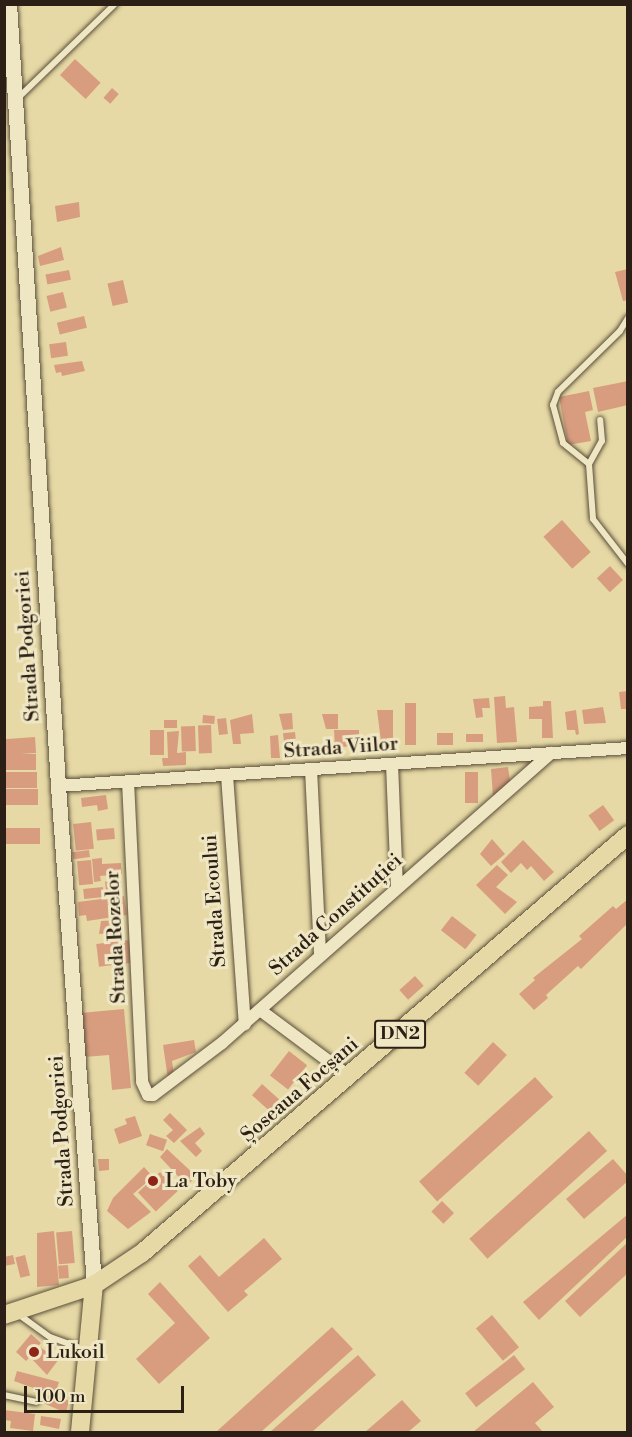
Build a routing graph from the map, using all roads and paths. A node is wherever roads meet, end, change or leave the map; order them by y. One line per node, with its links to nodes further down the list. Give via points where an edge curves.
1 (9, 4): 3 (street, Strada Podgoriei)
2 (115, 4): 3 (lane)
3 (15, 100): 14 (street, Strada Podgoriei)
4 (627, 318): 6 (lane, via 620,331 554,399 563,442)
5 (600, 420): 6 (lane, via 602,441)
6 (590, 464): 7 (lane, via 593,519)
7 (627, 564)
8 (627, 748): 9 (street, Strada Viilor)
9 (551, 753): 10 (street, Strada Viilor); 16 (street, Strada Constituției)
10 (392, 764): 11 (street, Strada Viilor); 16 (street)
11 (311, 769): 12 (street, Strada Viilor); 17 (street)
12 (226, 775): 13 (street, Strada Viilor); 19 (street, Strada Ecoului)
13 (128, 781): 14 (street, Strada Viilor); 21 (street, Strada Rozelor)
14 (58, 786): 22 (street, Strada Podgoriei)
15 (627, 835): 20 (main road, Șoseaua Focșani / DN2)
16 (397, 886): 17 (street, Strada Constituției)
17 (320, 953): 18 (street, Strada Constituției)
18 (260, 1010): 19 (street, Strada Constituției); 20 (street)
19 (245, 1024): 21 (street, Strada Constituției, via 161,1092 148,1095)
20 (350, 1077): 22 (main road, Șoseaua Focșani / DN2, via 171,1230)
21 (144, 1090)
22 (94, 1285): 23 (main road, Șoseaua Focșani / DN2); 24 (main road)
23 (8, 1315): 24 (lane)
24 (88, 1351): 27 (main road)
25 (4, 1395): 26 (lane)
26 (36, 1402)
27 (80, 1432)

